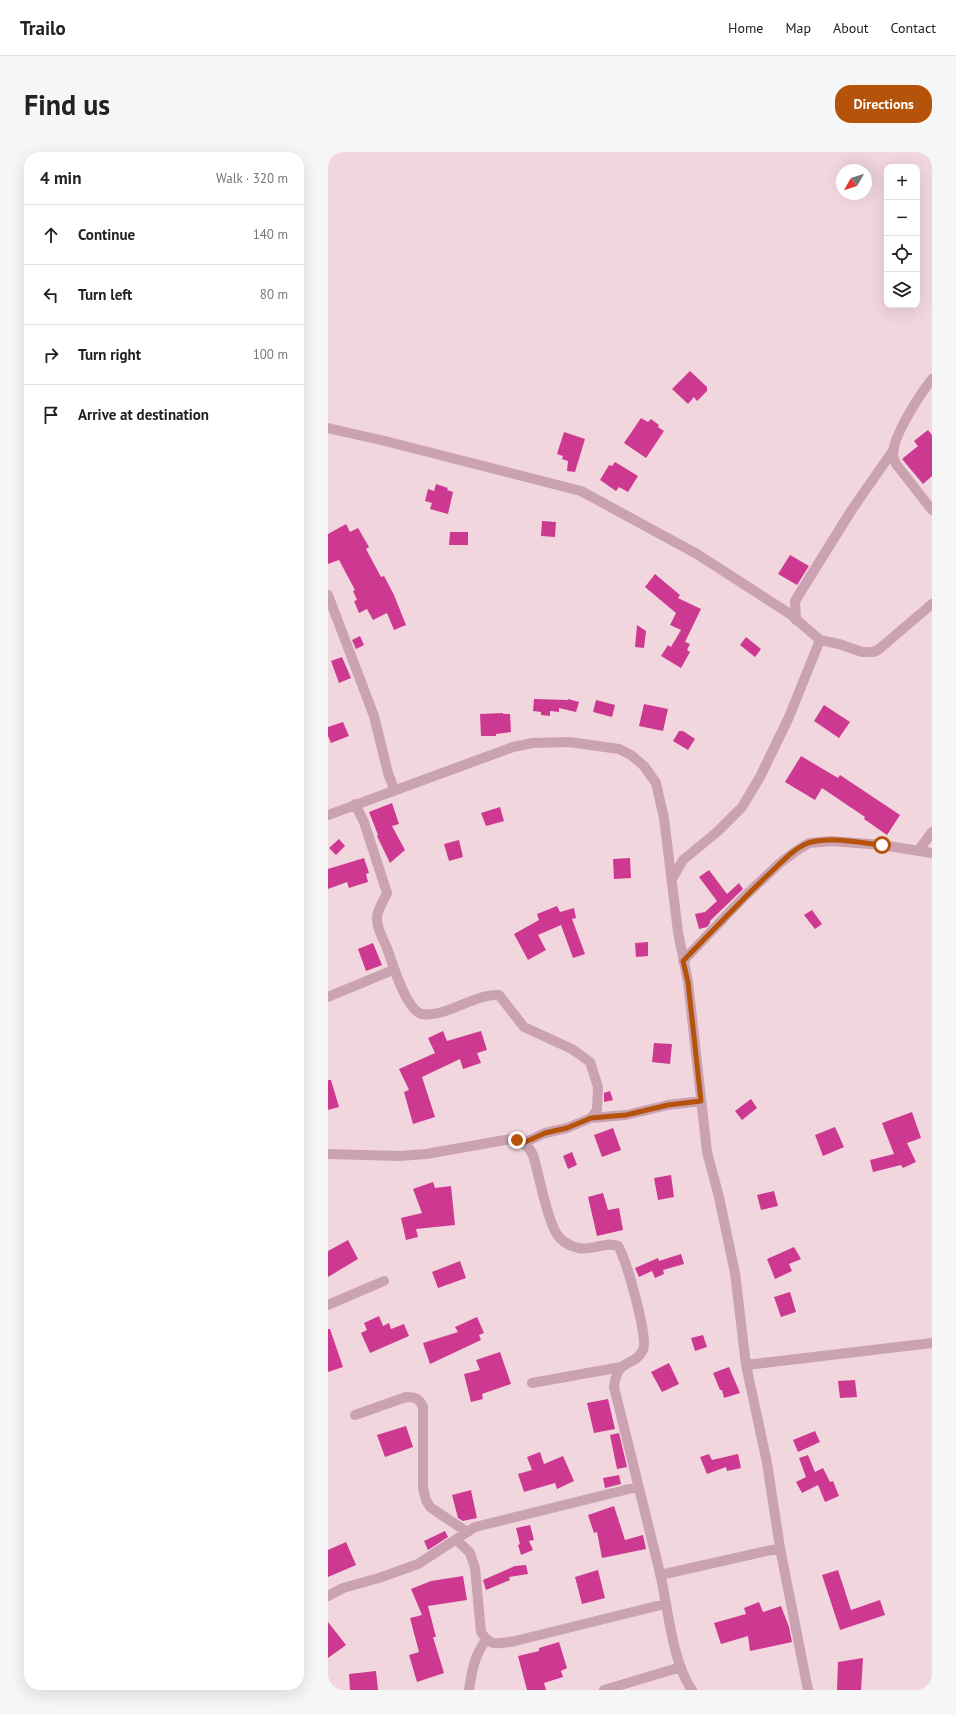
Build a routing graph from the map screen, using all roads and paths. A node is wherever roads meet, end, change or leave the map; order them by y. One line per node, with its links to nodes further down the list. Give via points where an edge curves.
1 (932, 379): 3 (street, via 910,413)
2 (328, 428): 7 (street, via 581,492 697,554)
3 (894, 449): 4 (street, via 896,464); 7 (street, via 851,511 795,601)
4 (932, 510)
5 (328, 595): 9 (street, via 374,716)
6 (932, 604): 8 (street, via 873,652 862,652)
7 (796, 620): 8 (street)
8 (820, 640): 15 (street, via 786,724 742,807 683,860)
9 (394, 789): 10 (street); 15 (street, via 512,747 533,743 569,742 619,749 644,766 656,783 664,818)
10 (356, 804): 11 (street); 17 (street, via 387,894 376,918)
11 (328, 815)
12 (932, 832): 13 (street)
13 (918, 851): 14 (street); 16 (street, via 831,841 803,846 780,863 743,898)
14 (932, 853)
15 (672, 879): 16 (street)
16 (683, 961): 19 (street, via 688,982)
17 (393, 970): 18 (street); 20 (street, via 409,1003 421,1014 432,1014 499,995 524,1027 572,1049 590,1062 598,1087 597,1110)
18 (328, 997)
19 (701, 1101): 20 (street, via 668,1105 626,1115); 26 (street, via 707,1152 735,1273)
20 (591, 1118): 21 (street)
21 (523, 1143): 22 (street, via 511,1139 400,1156); 27 (street, via 534,1155 556,1234 569,1245 580,1249 611,1243 618,1246 622,1252 644,1330 645,1344 643,1351 636,1358)
22 (328, 1154)
23 (384, 1281): 24 (street)
24 (328, 1305)
25 (932, 1343): 26 (street)
26 (746, 1365): 33 (street, via 767,1463)
27 (621, 1367): 28 (street); 30 (street, via 615,1376 614,1387)
28 (532, 1383)
29 (354, 1415): 31 (street, via 406,1397 420,1400 423,1407 423,1488 426,1500 430,1507)
30 (637, 1487): 31 (street, via 475,1527); 34 (street)
31 (467, 1532): 32 (street)
32 (456, 1539): 35 (street, via 418,1564 343,1588); 37 (street, via 470,1553 475,1568 481,1632)
33 (780, 1548): 34 (street); 42 (street)
34 (660, 1575): 36 (street)
35 (328, 1596)
36 (665, 1604): 37 (street, via 515,1641 494,1644); 38 (street)
37 (486, 1640): 39 (street, via 474,1660)
38 (681, 1667): 40 (street); 41 (street)
39 (469, 1690)
40 (604, 1690)
41 (692, 1690)
42 (808, 1690)

